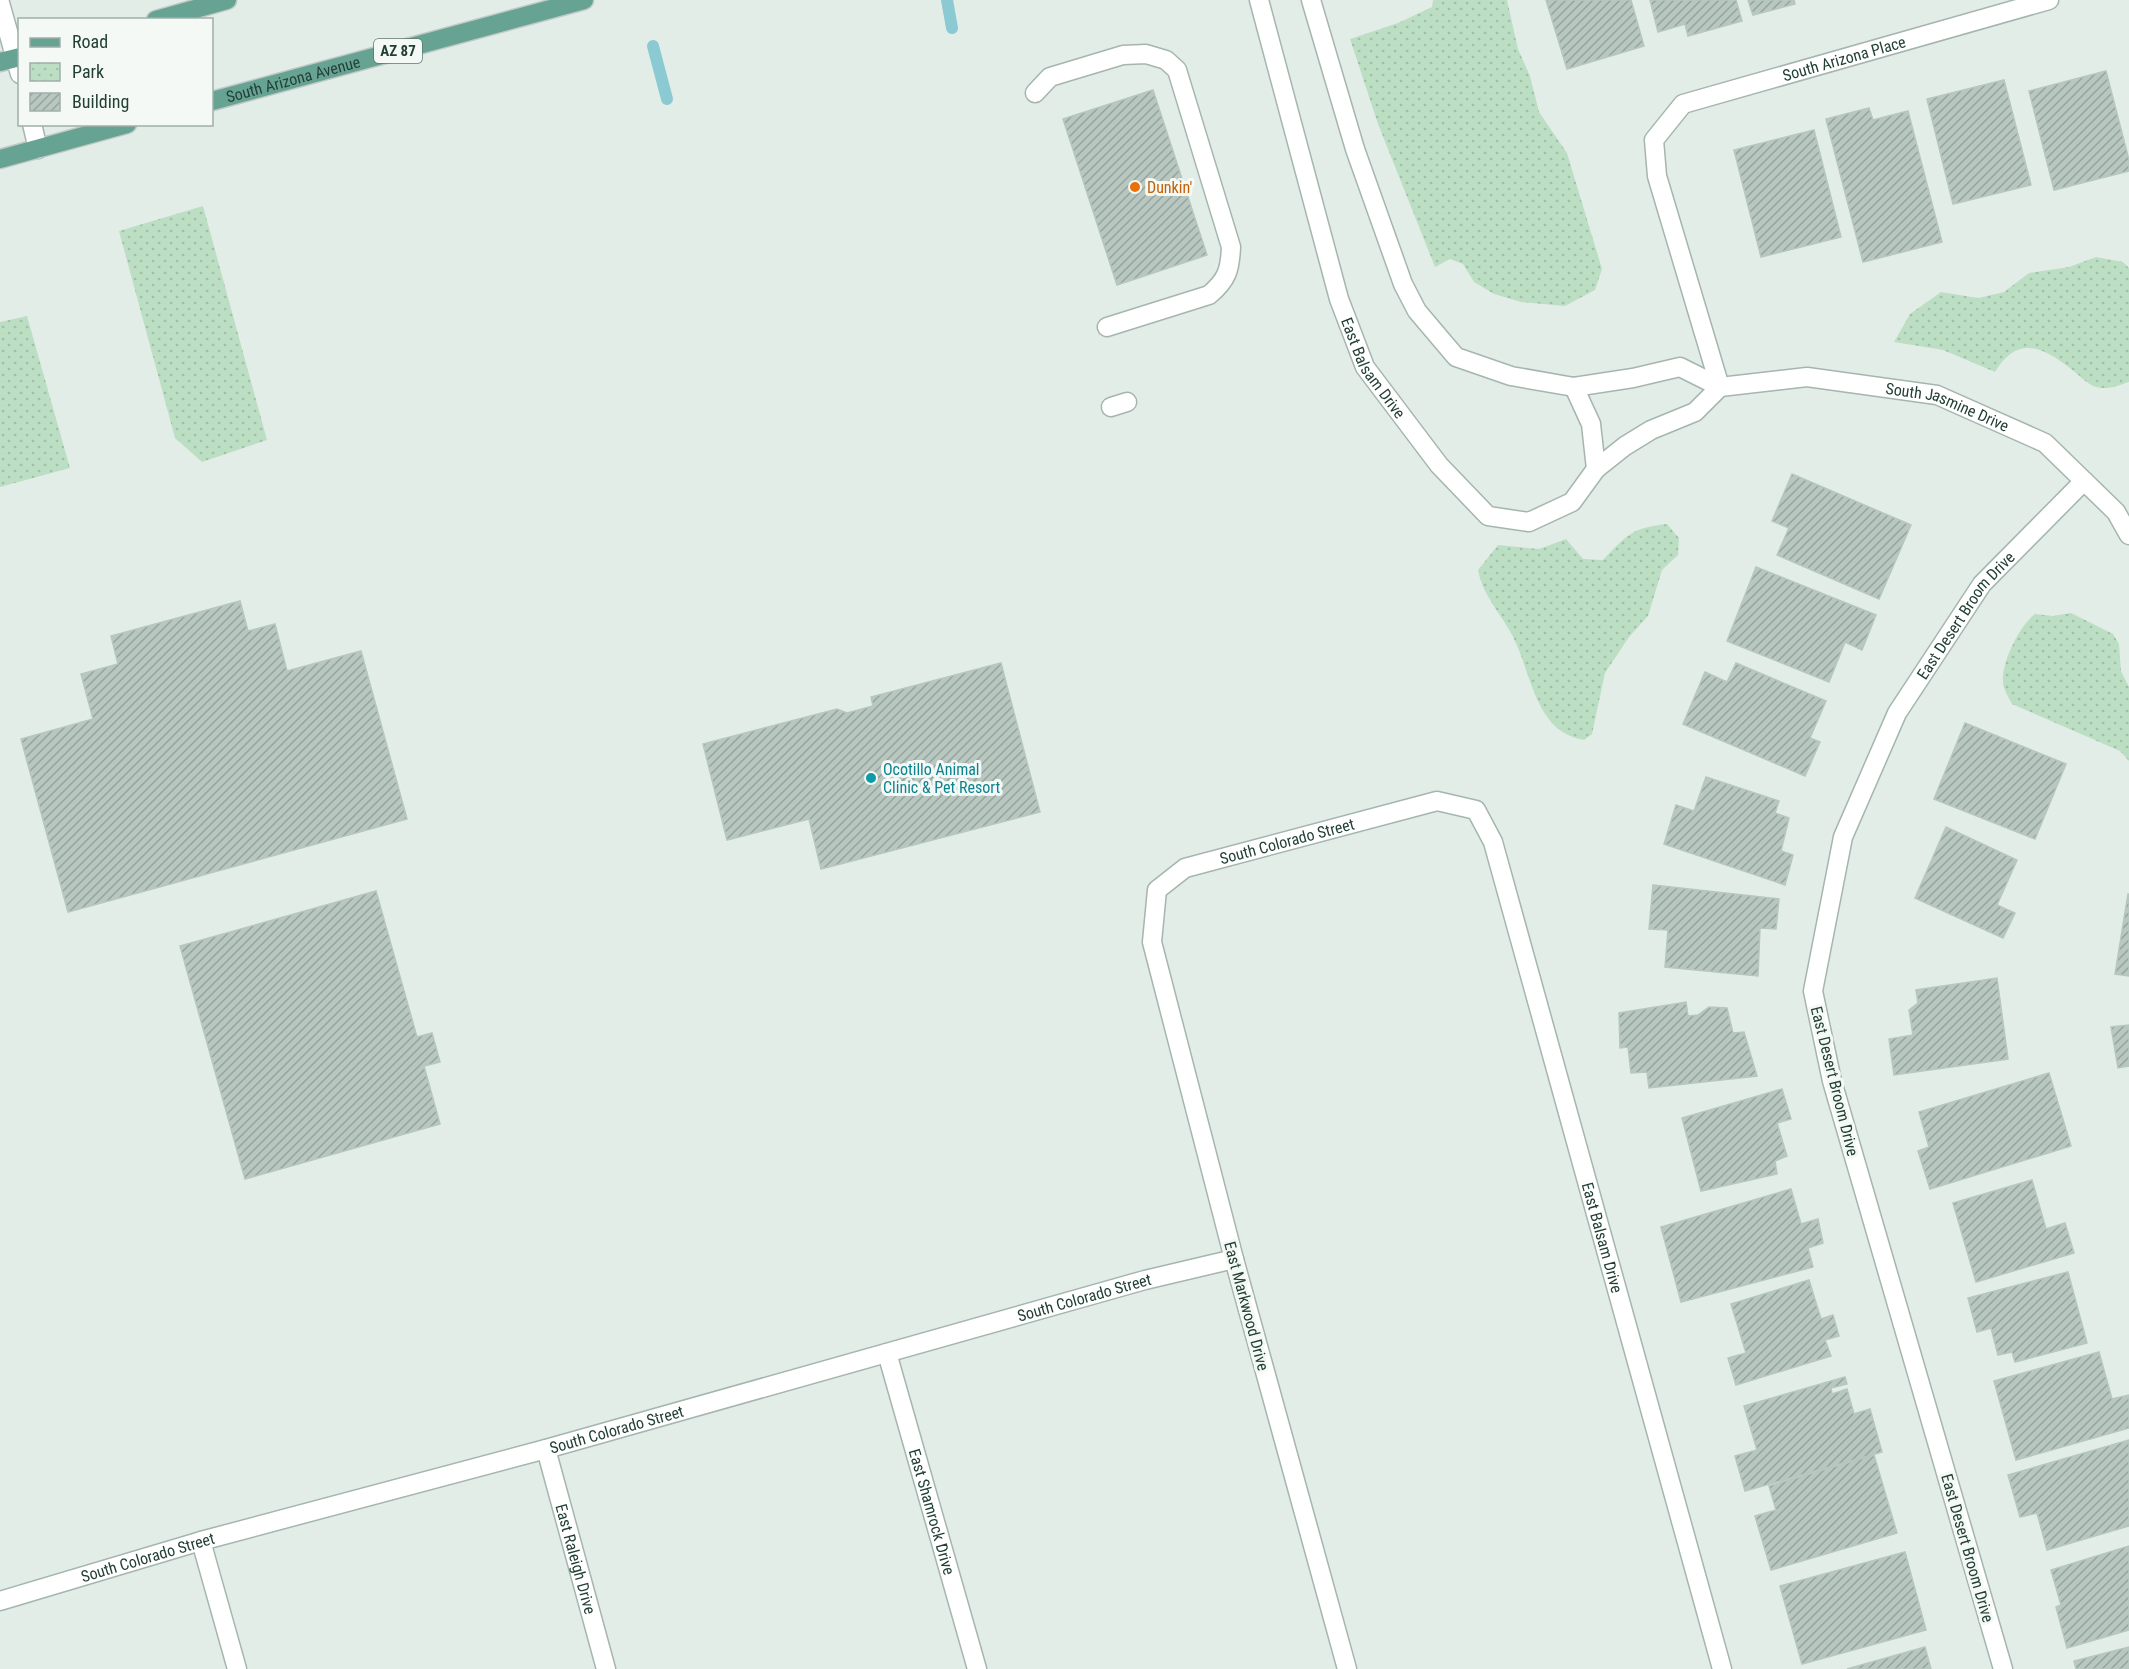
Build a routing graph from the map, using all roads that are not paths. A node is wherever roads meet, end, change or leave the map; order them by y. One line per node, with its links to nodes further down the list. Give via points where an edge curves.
1 (227, 0): 7 (main road)
2 (584, 0): 10 (main road, South Arizona Avenue / AZ 87)
3 (1260, 0): 18 (street, East Balsam Drive, via 1339,299 1365,367 1439,465 1488,516 1529,522 1572,502)
4 (1311, 0): 16 (street, via 1355,149 1403,284 1417,311 1456,357 1511,376)
5 (2049, 0): 17 (street, South Arizona Place, via 1683,104 1654,140 1657,176)
6 (0, 3): 8 (street)
7 (163, 18)
8 (14, 63)
9 (1035, 93): 15 (street, via 1050,77 1123,55 1146,54 1166,60 1178,70 1231,247 1230,270 1223,284 1209,295)
10 (213, 102)
11 (32, 126): 13 (street)
12 (120, 126): 13 (main road)
13 (38, 149): 14 (main road)
14 (0, 159)
15 (1107, 327)
16 (1574, 387): 17 (street, via 1680,367); 18 (street, via 1591,424)
17 (1720, 387): 18 (street, East Balsam Drive, via 1695,412 1651,430); 19 (street, South Jasmine Drive, via 1807,377 1937,395 2044,443)
18 (1596, 469)
19 (2084, 481): 20 (street, South Jasmine Drive, via 2116,512); 33 (street, East Desert Broom Drive, via 1982,584 1897,713 1843,837 1813,991 1832,1081)
20 (2129, 535)
21 (1476, 810): 22 (street, South Colorado Street, via 1437,801 1185,868 1157,890); 32 (street, East Balsam Drive, via 1493,842)
22 (1152, 942): 23 (street, East Markwood Drive)
23 (1234, 1259): 24 (street, South Colorado Street, via 1145,1280); 31 (street, East Markwood Drive)
24 (887, 1353): 25 (street, South Colorado Street); 30 (street, East Shamrock Drive)
25 (546, 1449): 26 (street, South Colorado Street); 29 (street, East Raleigh Drive)
26 (201, 1541): 27 (street, South Colorado Street); 28 (street)
27 (0, 1601)
28 (237, 1669)
29 (606, 1669)
30 (977, 1669)
31 (1347, 1669)
32 (1722, 1669)
33 (2003, 1669)

